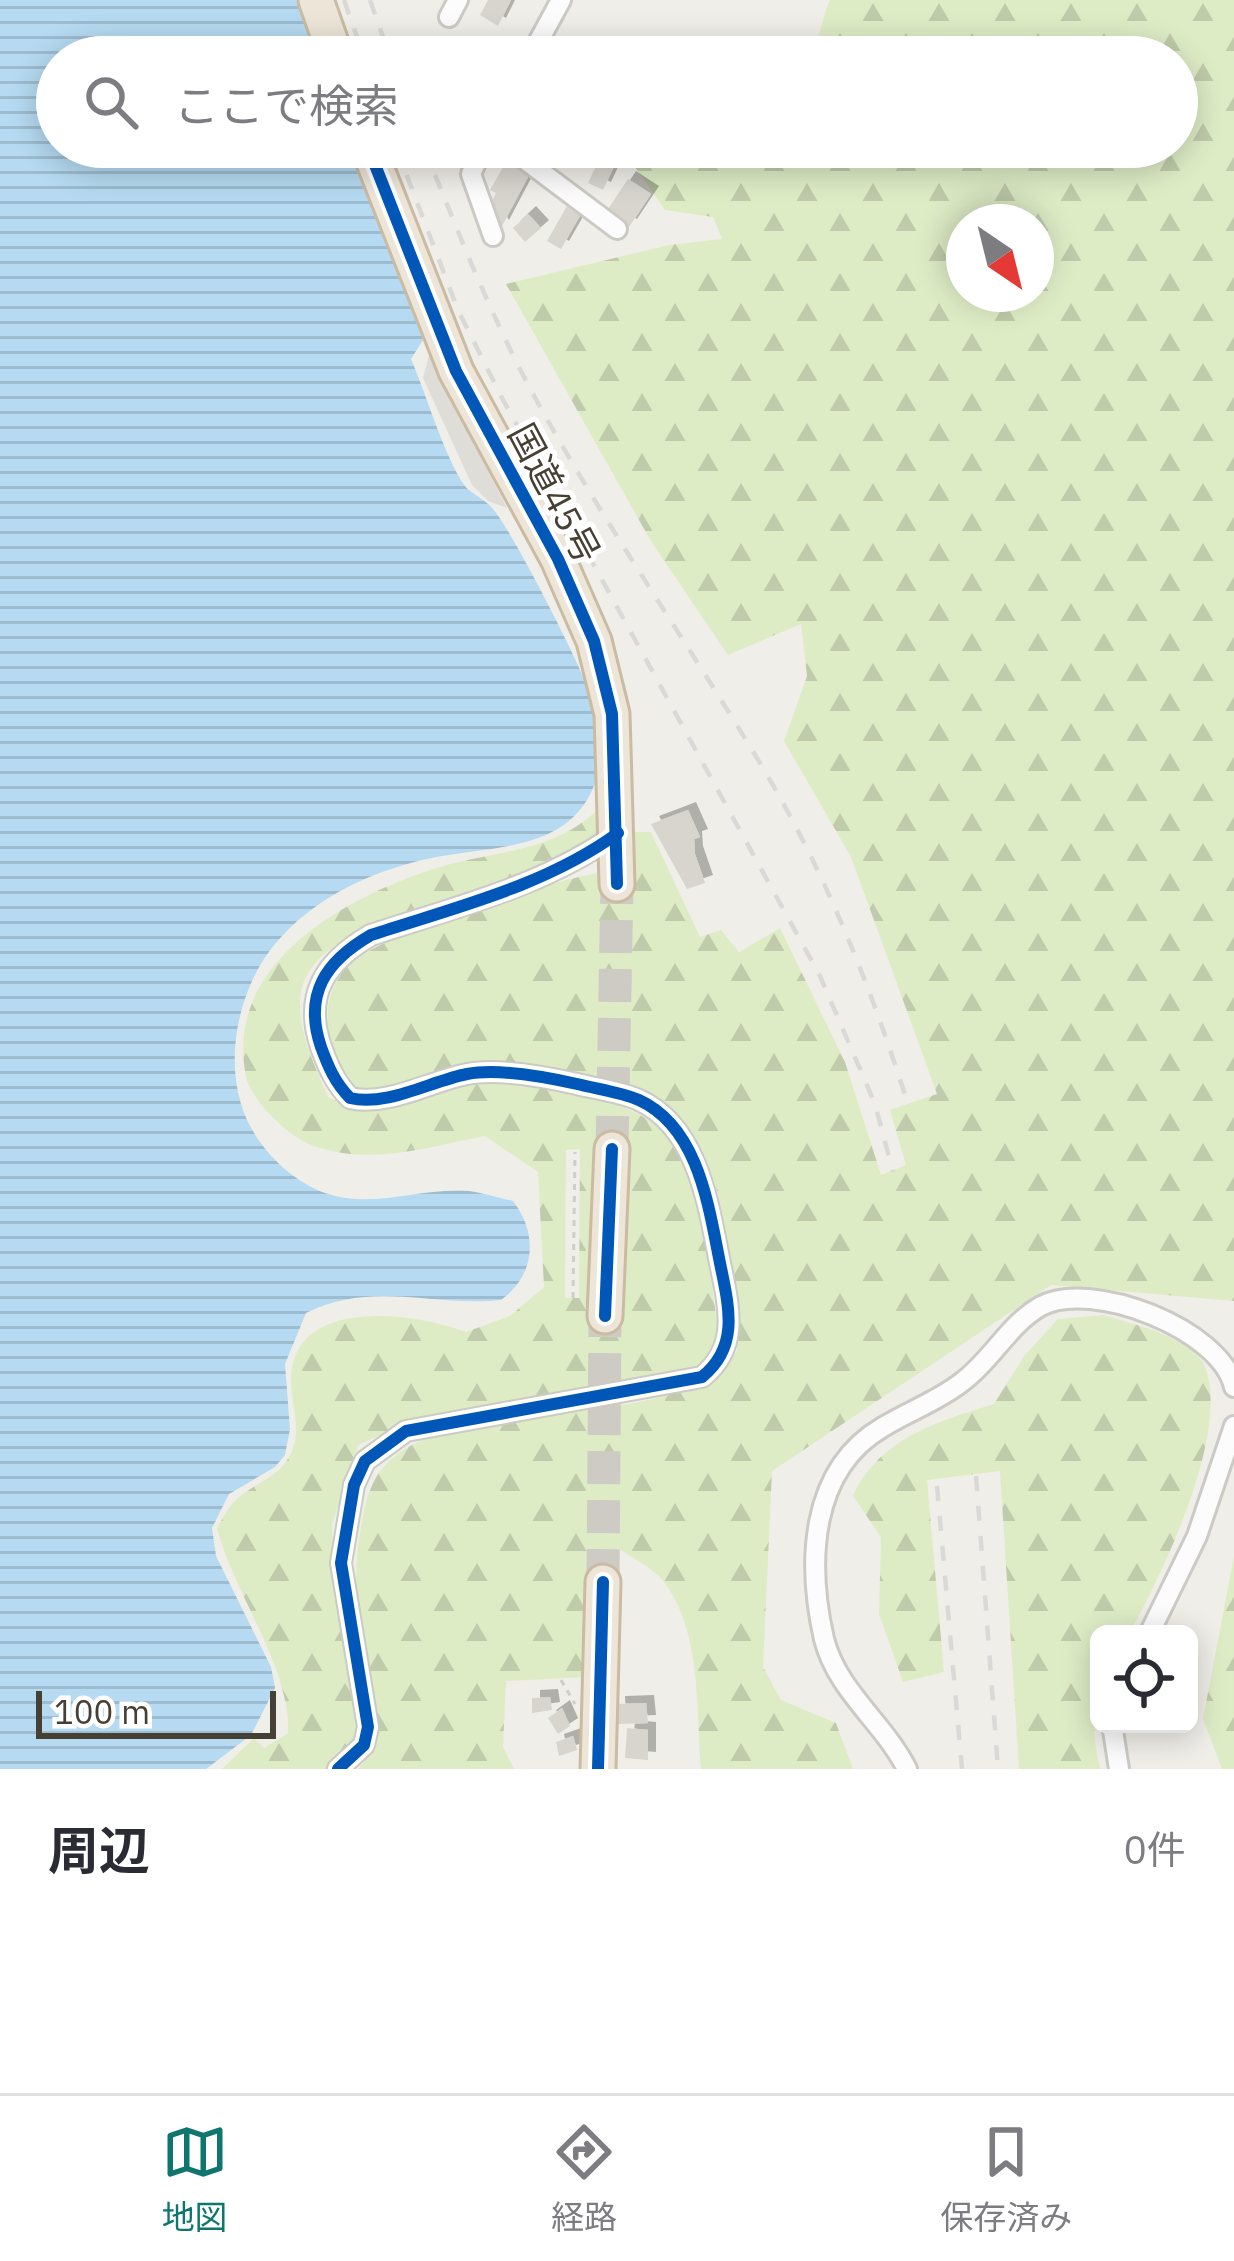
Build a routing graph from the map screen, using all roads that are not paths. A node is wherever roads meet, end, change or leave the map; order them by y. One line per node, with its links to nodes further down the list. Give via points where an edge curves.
1 (316, 0): 3 (highway)
2 (561, 0): 4 (street)
3 (329, 36)
4 (541, 36)
5 (376, 168): 10 (highway, 国道45号, via 456,371 587,623 612,714)
6 (474, 168): 9 (street)
7 (536, 168): 8 (street)
8 (617, 230)
9 (493, 236)
10 (618, 833): 11 (highway, 国道45号); 19 (street, via 544,877 371,934 327,968 315,994 314,1026 350,1098 377,1099 472,1072 639,1100 670,1121 701,1183 730,1343 702,1377 406,1431 365,1461 341,1563 368,1727 364,1745)
11 (617, 884)
12 (612, 1149): 13 (highway)
13 (605, 1316)
14 (1234, 1387): 21 (street, via 1218,1354 1177,1327 1102,1301 1060,1299 1030,1314 963,1382 881,1427 845,1457 818,1524 820,1620 833,1666)
15 (1234, 1426): 17 (street, via 1197,1536)
16 (603, 1582): 20 (highway)
17 (1153, 1625)
18 (1113, 1733): 22 (street)
19 (338, 1769)
20 (598, 1769)
21 (907, 1769)
22 (1119, 1769)

